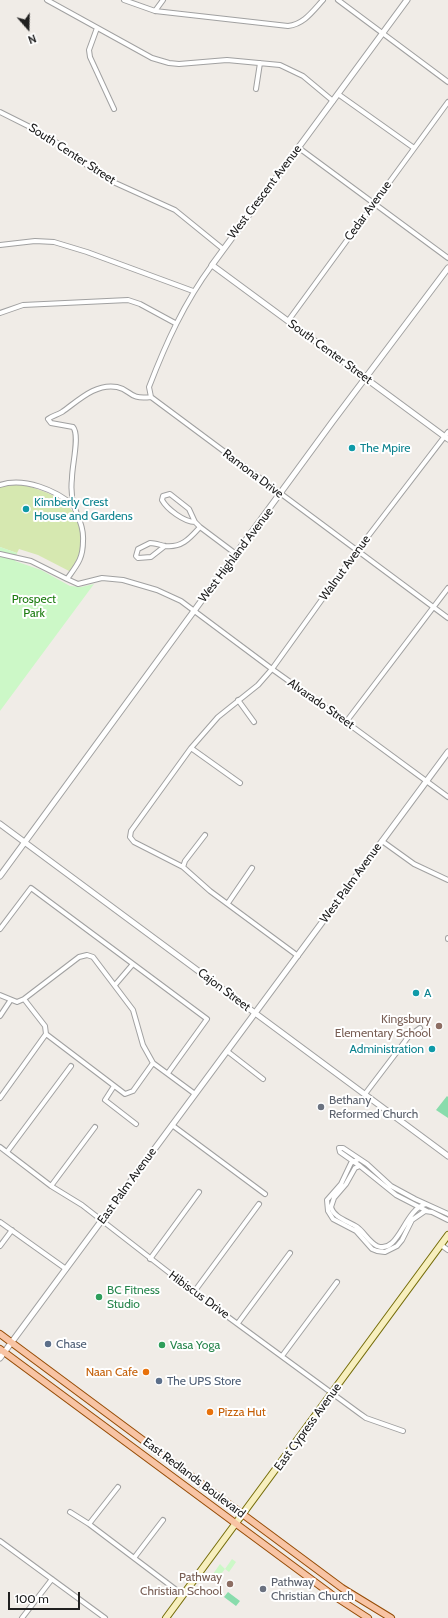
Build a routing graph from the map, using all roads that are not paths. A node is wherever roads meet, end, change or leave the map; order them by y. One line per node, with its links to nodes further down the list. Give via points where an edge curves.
1 (46, 0): 8 (street)
2 (124, 0): 7 (street)
3 (163, 0): 7 (street)
4 (323, 0): 7 (street, via 298,25 288,26)
5 (338, 0): 9 (street)
6 (408, 0): 9 (street, West Crescent Avenue)
7 (155, 12)
8 (97, 28): 10 (street, via 152,58 169,63 226,60); 16 (street, via 89,50 90,57)
9 (383, 33): 11 (street); 13 (street, West Crescent Avenue)
10 (260, 63): 12 (street); 14 (street, via 289,68)
11 (448, 82)
12 (256, 89)
13 (338, 94): 14 (street, West Crescent Avenue); 19 (street)
14 (333, 101): 18 (street, West Crescent Avenue)
15 (448, 102): 19 (street, Cedar Avenue)
16 (114, 109)
17 (0, 112): 22 (street, South Center Street, via 34,128 111,181 175,210)
18 (299, 148): 20 (street); 22 (street, West Crescent Avenue)
19 (414, 148): 20 (street, Cedar Avenue)
20 (374, 203): 23 (street); 28 (street, Cedar Avenue)
21 (0, 245): 26 (street, via 35,241 54,242)
22 (223, 249): 24 (street, West Crescent Avenue)
23 (448, 258)
24 (212, 265): 26 (street, West Crescent Avenue); 28 (street, South Center Street)
25 (448, 268): 30 (street, West Highland Avenue)
26 (193, 291): 29 (street, West Crescent Avenue)
27 (0, 313): 29 (street, via 23,305 128,300)
28 (288, 321): 30 (street, South Center Street)
29 (175, 322): 31 (street, West Crescent Avenue, via 149,387)
30 (366, 378): 33 (street, South Center Street); 35 (street, West Highland Avenue)
31 (151, 398): 35 (street, Ramona Drive); 36 (street, via 135,398 118,387 107,387 84,394 59,414 48,419 51,423 69,426 76,432 71,495)
32 (448, 432): 33 (street, Walnut Avenue)
33 (446, 438): 40 (street, Walnut Avenue)
34 (0, 485): 36 (street, via 14,482 34,486 59,496)
35 (281, 495): 40 (street, Ramona Drive); 42 (street, West Highland Avenue)
36 (74, 507): 43 (street, via 83,527 84,540 80,562)
37 (195, 522): 37 (street, via 186,506 170,494 163,496 164,504 186,520); 38 (street)
38 (200, 527): 39 (street, via 185,543); 42 (street)
39 (165, 546): 39 (street, via 150,543 138,549 136,556 146,559)
40 (356, 552): 45 (street, Ramona Drive); 48 (street, Walnut Avenue)
41 (0, 554): 43 (street, Alvarado Street, via 31,561)
42 (236, 554): 46 (street, West Highland Avenue)
43 (67, 579): 46 (street, Alvarado Street, via 78,584 102,578 123,580 176,598)
44 (448, 588): 45 (street)
45 (434, 608): 47 (street, Ramona Drive); 51 (street)
46 (195, 610): 48 (street, Alvarado Street); 60 (street, West Highland Avenue)
47 (448, 618)
48 (272, 669): 49 (street, Walnut Avenue, via 258,685); 51 (street, Alvarado Street)
49 (238, 700): 50 (street); 52 (street, Walnut Avenue, via 218,717)
50 (254, 722)
51 (346, 722): 54 (street, Alvarado Street)
52 (191, 748): 55 (street); 61 (street, Walnut Avenue, via 131,831 130,837 134,842)
53 (448, 752): 54 (street, West Palm Avenue)
54 (426, 781): 56 (street, Alvarado Street); 59 (street, West Palm Avenue)
55 (240, 783)
56 (448, 797)
57 (0, 824): 60 (street, Cajon Street)
58 (205, 835): 61 (street)
59 (382, 841): 64 (street, via 414,864); 67 (street, West Palm Avenue)
60 (24, 843): 63 (street, West Highland Avenue); 73 (street, Cajon Street)
61 (183, 867): 65 (street, via 199,883)
62 (252, 868): 65 (street)
63 (0, 876)
64 (448, 880)
65 (228, 903): 67 (street)
66 (0, 929): 68 (street, via 31,888)
67 (298, 956): 73 (street, West Palm Avenue)
68 (133, 964): 69 (street); 80 (street, via 207,1019)
69 (115, 985): 71 (street, via 95,958 83,955); 78 (street, via 133,1010 143,1045)
70 (0, 995): 72 (street)
71 (24, 999): 72 (street); 76 (street, via 45,1026)
72 (10, 1001): 74 (street)
73 (255, 1013): 77 (street, East Palm Avenue); 84 (street, Cajon Street)
74 (0, 1016)
75 (420, 1028): 84 (street, via 409,1036)
76 (46, 1034): 82 (street); 85 (street)
77 (227, 1050): 81 (street); 83 (street, East Palm Avenue)
78 (153, 1063): 80 (street); 82 (street, via 130,1093 125,1094)
79 (71, 1066): 90 (street)
80 (168, 1073): 83 (street)
81 (263, 1079)
82 (114, 1086): 86 (street, via 105,1100)
83 (195, 1094): 87 (street, East Palm Avenue)
84 (365, 1094): 91 (street, Cajon Street)
85 (0, 1098)
86 (136, 1124)
87 (172, 1125): 97 (street); 103 (street, East Palm Avenue)
88 (95, 1127): 95 (street)
89 (0, 1147): 90 (street, Hibiscus Drive)
90 (7, 1152): 95 (street, Hibiscus Drive)
91 (448, 1156)
92 (359, 1159): 93 (street); 93 (street, via 340,1147 339,1151); 99 (street, via 392,1186)
93 (353, 1162): 94 (street); 101 (street, via 341,1184 327,1200 327,1207 331,1217 356,1231 372,1248 380,1252 394,1248 402,1240 412,1220)
94 (360, 1166): 100 (street, via 386,1188); 100 (street, via 355,1168 345,1186 334,1198 331,1207 337,1216 362,1230 376,1245 387,1247 393,1243 407,1219)
95 (51, 1186): 103 (street, Hibiscus Drive)
96 (198, 1192): 112 (street)
97 (265, 1194)
98 (259, 1204): 115 (street)
99 (426, 1204): 100 (street); 102 (street)
100 (418, 1207): 101 (street)
101 (427, 1211): 104 (street)
102 (448, 1214)
103 (102, 1220): 112 (street, Hibiscus Drive); 113 (street, East Palm Avenue)
104 (448, 1220)
105 (0, 1222): 106 (street)
106 (12, 1230): 109 (street); 113 (street)
107 (448, 1235): 108 (main road, East Cypress Avenue)
108 (441, 1245): 110 (street); 122 (main road, East Cypress Avenue)
109 (0, 1246)
110 (448, 1250)
111 (290, 1253): 116 (street)
112 (150, 1258): 115 (street, Hibiscus Drive)
113 (66, 1269): 118 (street, East Palm Avenue)
114 (337, 1282): 120 (street)
115 (194, 1292): 116 (street, Hibiscus Drive)
116 (238, 1323): 120 (street, Hibiscus Drive)
117 (0, 1334): 118 (main road, East Redlands Boulevard)
118 (12, 1343): 119 (street, East Palm Avenue); 126 (main road, East Redlands Boulevard)
119 (2, 1351): 121 (street, East Palm Avenue); 129 (main road, East Redlands Boulevard)
120 (282, 1356): 122 (street, Hibiscus Drive)
121 (0, 1358)
122 (333, 1393): 123 (street, Hibiscus Drive, via 366,1418); 126 (main road, East Cypress Avenue)
123 (403, 1431)
124 (118, 1487): 128 (street)
125 (70, 1512): 128 (street)
126 (243, 1515): 129 (main road, East Cypress Avenue); 138 (main road, East Redlands Boulevard, via 342,1588)
127 (163, 1520): 131 (street)
128 (90, 1524): 131 (street)
129 (236, 1524): 133 (main road, East Cypress Avenue); 137 (main road, East Redlands Boulevard)
130 (0, 1542): 132 (street)
131 (134, 1558): 133 (street)
132 (52, 1579): 134 (street); 135 (street)
133 (183, 1595): 136 (main road, East Cypress Avenue)
134 (22, 1618)
135 (105, 1618)
136 (166, 1618)
137 (368, 1618)
138 (391, 1618)

